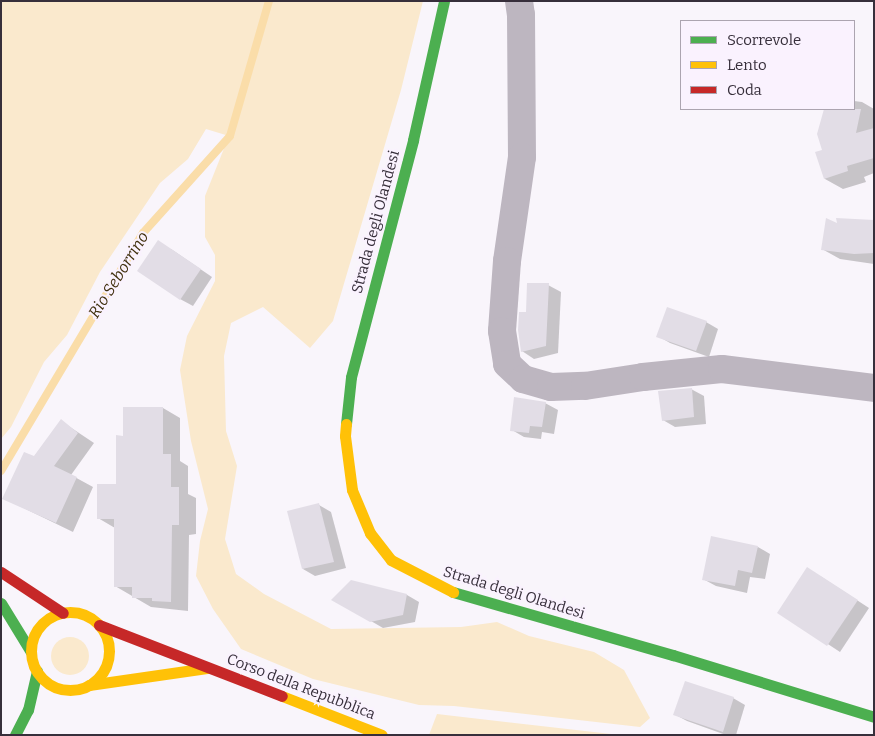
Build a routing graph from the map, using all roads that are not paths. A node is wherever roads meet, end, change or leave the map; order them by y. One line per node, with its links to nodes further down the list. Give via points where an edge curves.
1 (444, 1): 14 (main road, Strada degli Olandesi, via 413,140 351,377 345,436 352,490 370,533 391,560 445,590)
2 (519, 1): 3 (street, via 522,157 502,322 507,364 522,379 552,387 722,369)
3 (874, 388)
4 (1, 572): 6 (main road)
5 (1, 604): 8 (main road)
6 (63, 612): 7 (main road, via 82,614); 8 (main road, via 43,622 32,642)
7 (99, 625): 9 (main road, Corso della Repubblica); 11 (main road, via 107,640 108,657 105,668)
8 (31, 652): 10 (main road)
9 (209, 668): 11 (main road, Corso della Repubblica); 16 (main road, Corso della Repubblica)
10 (37, 671): 12 (main road, via 51,685); 15 (main road, via 28,710)
11 (89, 685): 12 (main road)
12 (70, 690): 13 (main road)
13 (58, 699)
14 (874, 717)
15 (15, 735)
16 (382, 735)

